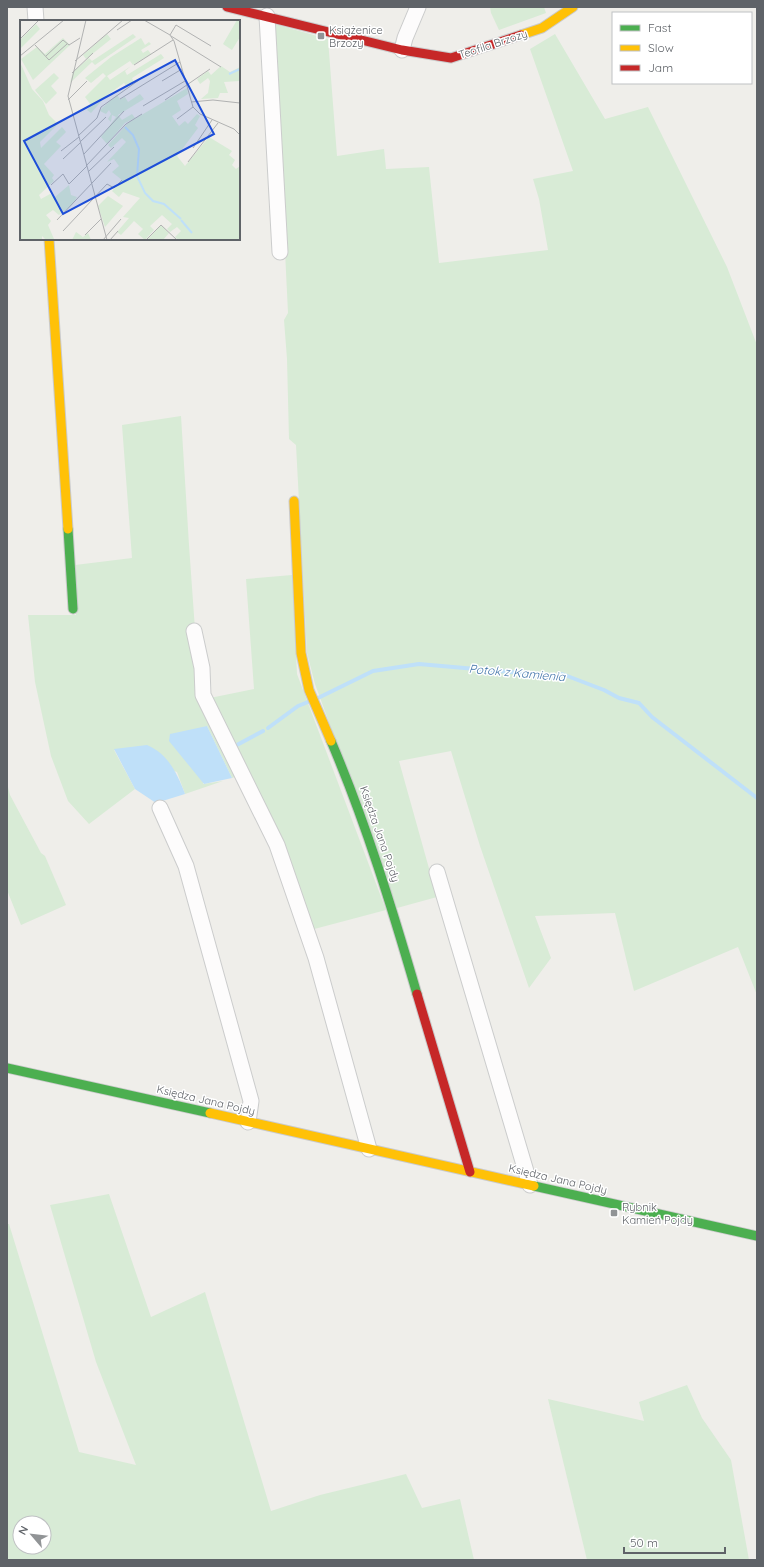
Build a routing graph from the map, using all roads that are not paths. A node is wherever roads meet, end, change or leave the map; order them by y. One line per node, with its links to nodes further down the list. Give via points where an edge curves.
1 (35, 7): 6 (street)
2 (227, 7): 5 (street, Teofila Brzozy)
3 (418, 7): 7 (street)
4 (573, 7): 7 (street, Teofila Brzozy, via 542,28 451,58)
5 (267, 16): 7 (street, Teofila Brzozy); 9 (street)
6 (36, 20)
7 (402, 50)
8 (49, 240): 11 (street)
9 (280, 252)
10 (294, 500): 18 (street, Księdza Jana Pojdy, via 301,653 305,677 372,845)
11 (73, 609)
12 (194, 631): 17 (street, via 202,668 203,694 277,845 316,958)
13 (160, 808): 16 (street, via 186,866 250,1101)
14 (437, 872): 19 (street)
15 (7, 1068): 16 (street, Księdza Jana Pojdy)
16 (248, 1122): 17 (street, Księdza Jana Pojdy)
17 (369, 1150): 18 (street, Księdza Jana Pojdy)
18 (470, 1172): 19 (street, Księdza Jana Pojdy)
19 (530, 1185): 20 (street, Księdza Jana Pojdy)
20 (757, 1236)

